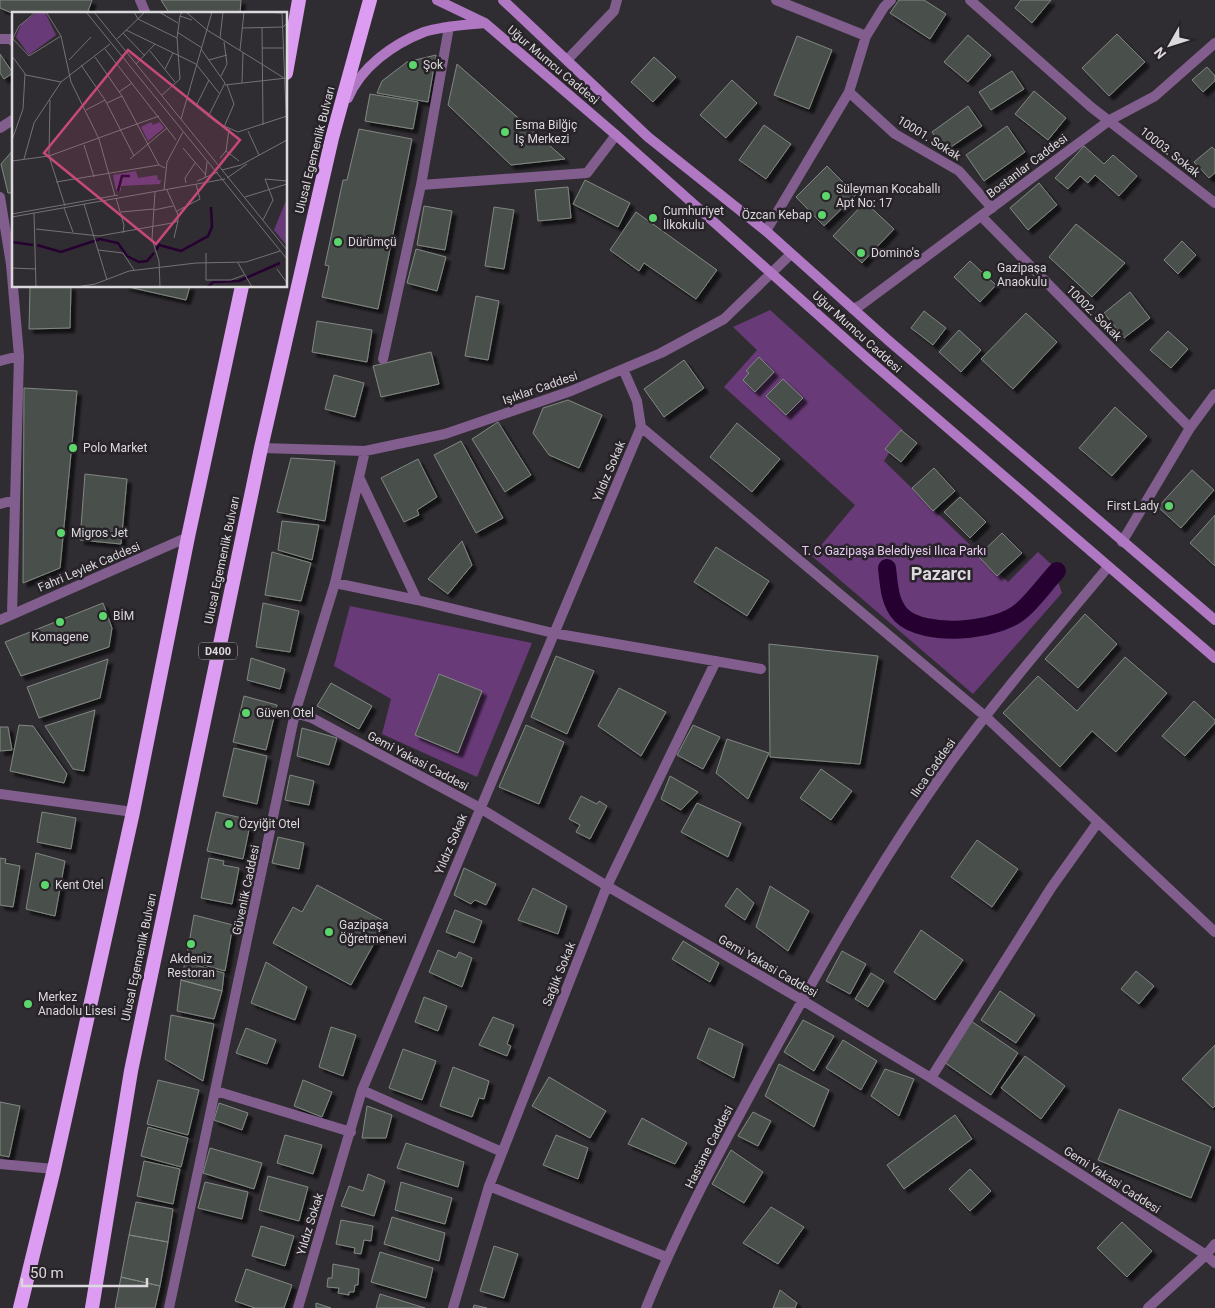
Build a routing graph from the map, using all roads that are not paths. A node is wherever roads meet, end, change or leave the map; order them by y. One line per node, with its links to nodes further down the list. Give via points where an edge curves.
1 (140, 0): 10 (street)
2 (299, 0): 16 (highway)
3 (370, 0): 22 (highway, Ulusal Egemenlik Bulvarı / D400)
4 (437, 0): 11 (main road, Uğur Mumcu Caddesi)
5 (503, 0): 15 (main road, Uğur Mumcu Caddesi)
6 (617, 0): 15 (street, via 614,11)
7 (776, 0): 13 (street)
8 (891, 0): 13 (street)
9 (970, 0): 19 (street, 10003. Sokak)
10 (145, 12)
11 (485, 23): 12 (main road); 21 (main road, Uğur Mumcu Caddesi)
12 (449, 27): 22 (main road, via 425,32 403,42 361,74); 23 (street)
13 (866, 36): 17 (street)
14 (1215, 43): 19 (street, Bostanlar Caddesi, via 1155,96)
15 (567, 60): 28 (main road, Uğur Mumcu Caddesi, via 648,137)
16 (288, 62)
17 (849, 92): 26 (street, 10001. Sokak, via 895,134 959,171); 28 (street)
18 (12, 120): 20 (street)
19 (1110, 120): 25 (street, 10003. Sokak); 26 (street, Bostanlar Caddesi)
20 (0, 128)
21 (616, 134): 23 (street, via 587,173); 30 (main road, Uğur Mumcu Caddesi)
22 (332, 138): 42 (highway, Ulusal Egemenlik Bulvarı / D400)
23 (421, 184): 36 (street)
24 (0, 197): 31 (street)
25 (1215, 203)
26 (992, 208): 27 (street, Bostanlar Caddesi)
27 (981, 216): 34 (street, Bostanlar Caddesi); 41 (street, 10002. Sokak)
28 (766, 231): 29 (main road, Uğur Mumcu Caddesi)
29 (791, 254): 30 (street, Işıklar Caddesi); 34 (main road, Uğur Mumcu Caddesi)
30 (772, 274): 38 (street, Işıklar Caddesi, via 724,319 661,354); 49 (main road, Uğur Mumcu Caddesi)
31 (12, 277)
32 (13, 288): 35 (street)
33 (242, 288): 47 (highway)
34 (853, 309): 48 (main road, Uğur Mumcu Caddesi)
35 (18, 356): 37 (street); 45 (street)
36 (383, 359)
37 (0, 361)
38 (623, 369): 40 (street, via 637,401); 43 (street, Işıklar Caddesi, via 571,391 445,434)
39 (1215, 394): 41 (street)
40 (641, 427): 55 (street, Yıldız Sokak); 60 (street)
41 (1190, 428): 48 (street)
42 (261, 448): 43 (street, Işıklar Caddesi); 81 (highway, Ulusal Egemenlik Bulvarı / D400, via 131,1071)
43 (365, 451): 44 (street, Güvenlik Caddesi)
44 (359, 477): 50 (street, Güvenlik Caddesi); 51 (street)
45 (15, 500): 46 (street); 52 (street)
46 (0, 504)
47 (188, 538): 52 (street, Fahri Leylek Caddesi); 63 (highway)
48 (1122, 542): 54 (main road, Uğur Mumcu Caddesi)
49 (1108, 567): 56 (main road, Uğur Mumcu Caddesi); 60 (street, Ilıca Caddesi)
50 (335, 583): 51 (street); 59 (street, Güvenlik Caddesi)
51 (417, 600): 55 (street)
52 (12, 614): 53 (street, Fahri Leylek Caddesi)
53 (0, 620)
54 (1215, 620)
55 (553, 633): 57 (street); 62 (street, Yıldız Sokak)
56 (1215, 658)
57 (716, 661): 58 (street); 65 (street, Sağlık Sokak)
58 (761, 668)
59 (295, 712): 62 (street, Gemi Yakasi Caddesi, via 312,718); 70 (street, Güvenlik Caddesi)
60 (986, 716): 64 (street); 67 (street, Ilıca Caddesi, via 874,876)
61 (0, 794): 63 (street)
62 (480, 808): 65 (street, Gemi Yakasi Caddesi); 69 (street, Yıldız Sokak)
63 (133, 812): 74 (highway)
64 (1098, 822): 66 (street); 68 (street, via 1051,888)
65 (607, 886): 67 (street, Gemi Yakasi Caddesi); 72 (street, Sağlık Sokak)
66 (1215, 932)
67 (802, 1000): 68 (street, Gemi Yakasi Caddesi); 78 (street, Hastane Caddesi)
68 (931, 1078): 77 (street, Gemi Yakasi Caddesi)
69 (362, 1090): 71 (street, Yıldız Sokak); 72 (street)
70 (216, 1091): 71 (street); 82 (street, Güvenlik Caddesi)
71 (351, 1132): 83 (street, Yıldız Sokak)
72 (502, 1152): 75 (street, Sağlık Sokak)
73 (0, 1164): 74 (street)
74 (54, 1169): 80 (highway)
75 (489, 1186): 78 (street); 84 (street, Sağlık Sokak)
76 (1215, 1244): 77 (street)
77 (1206, 1255): 79 (street, Gemi Yakasi Caddesi); 86 (street)
78 (666, 1257): 85 (street, Hastane Caddesi)
79 (1215, 1263)
80 (20, 1308)
81 (92, 1308)
82 (169, 1308)
83 (298, 1308)
84 (453, 1308)
85 (646, 1308)
86 (1148, 1308)

